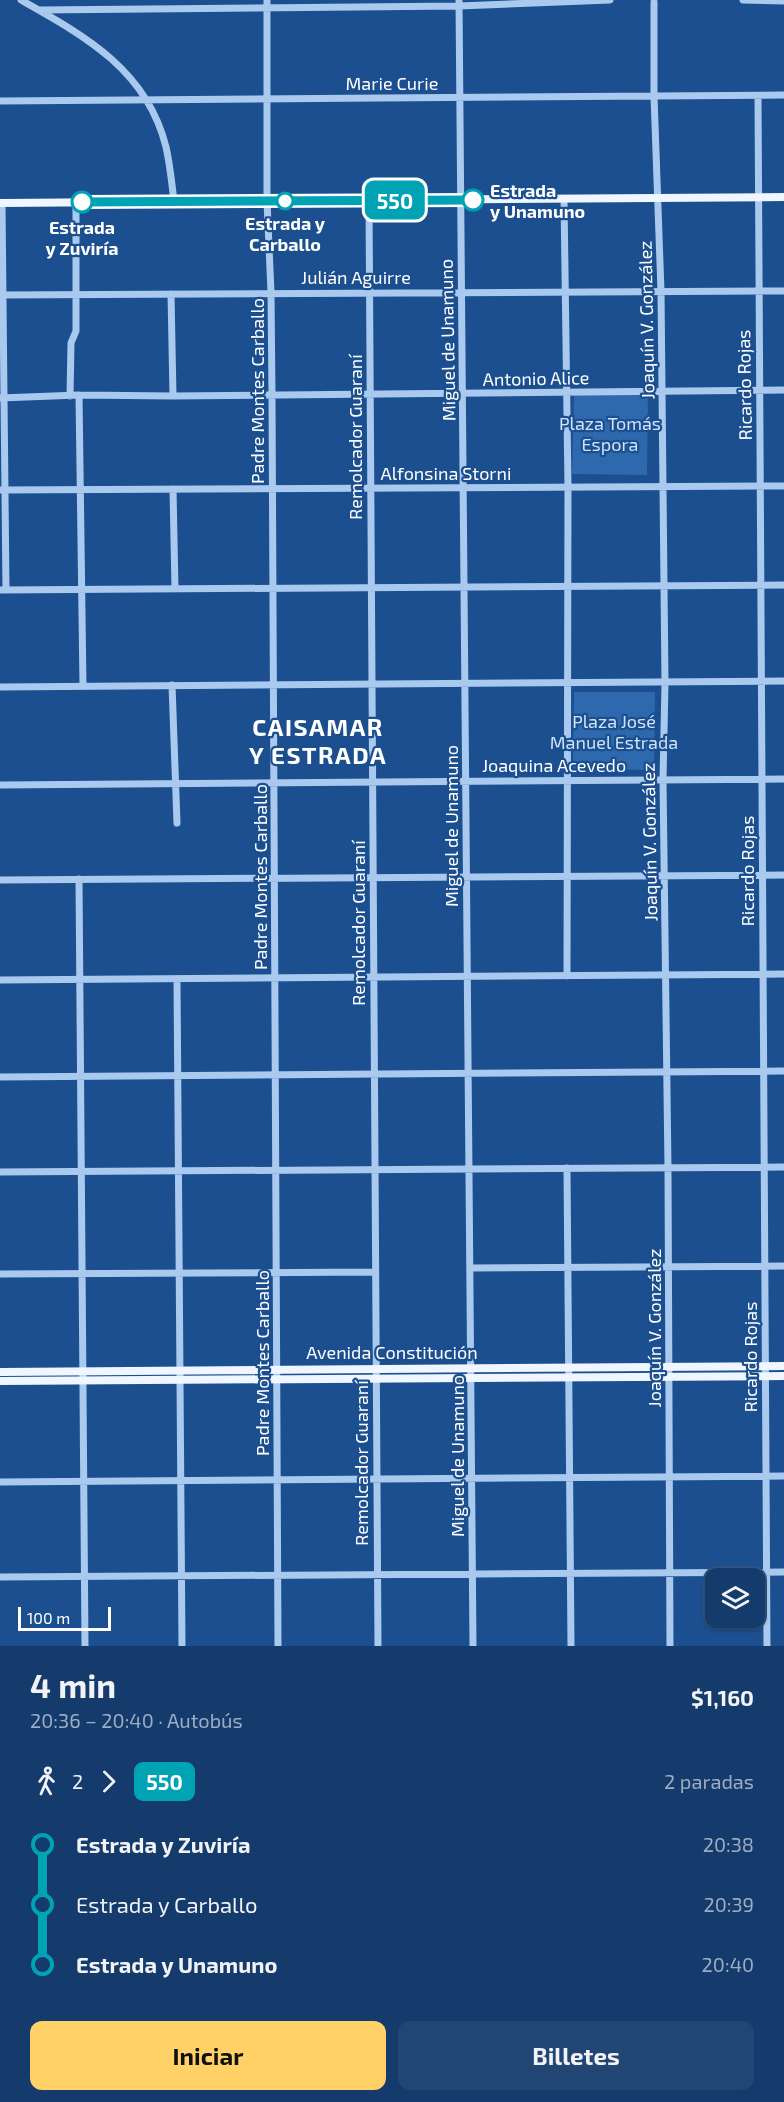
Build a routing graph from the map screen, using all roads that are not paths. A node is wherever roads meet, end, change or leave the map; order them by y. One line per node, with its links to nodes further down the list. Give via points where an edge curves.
1 (21, 0): 8 (street)
2 (609, 0): 6 (street)
3 (743, 0): 5 (street)
4 (654, 1): 10 (street, Joaquín V. González)
5 (784, 1)
6 (459, 3): 7 (street); 12 (street, Miguel de Unamuno)
7 (267, 4): 8 (street); 13 (street, Padre Montes Carballo)
8 (39, 10): 14 (street, via 115,60)
9 (784, 95): 11 (street, Marie Curie)
10 (654, 96): 11 (street, Marie Curie); 12 (street, Marie Curie); 17 (street, Joaquín V. González)
11 (758, 96): 18 (street, Ricardo Rojas)
12 (460, 98): 13 (street, Marie Curie); 20 (street, Miguel de Unamuno)
13 (267, 99): 14 (street, Marie Curie); 21 (street, Padre Montes Carballo)
14 (146, 100): 15 (street, Marie Curie); 24 (street, via 166,147)
15 (0, 101)
16 (784, 197): 18 (main road)
17 (658, 198): 18 (main road); 19 (main road); 26 (street, Joaquín V. González)
18 (758, 198): 27 (street, Ricardo Rojas)
19 (564, 199): 20 (main road); 31 (street)
20 (461, 200): 22 (main road); 30 (street, Miguel de Unamuno)
21 (267, 201): 22 (main road); 24 (main road); 29 (street, Padre Montes Carballo)
22 (369, 201): 32 (street, Remolcador Guaraní)
23 (76, 202): 24 (main road); 25 (main road); 33 (street)
24 (174, 202)
25 (1, 203): 35 (street)
26 (661, 291): 27 (street, Julián Aguirre); 31 (street, Julián Aguirre); 37 (street, Joaquín V. González)
27 (758, 291): 28 (street, Julián Aguirre); 38 (street, Ricardo Rojas)
28 (784, 291)
29 (272, 292): 32 (street, Julián Aguirre); 34 (street, Julián Aguirre); 43 (street, Padre Montes Carballo)
30 (462, 292): 31 (street, Julián Aguirre); 32 (street, Julián Aguirre); 39 (street, Miguel de Unamuno)
31 (565, 292): 40 (street)
32 (369, 293): 41 (street, Remolcador Guaraní)
33 (75, 294): 34 (street, Julián Aguirre); 35 (street, Julián Aguirre); 44 (street)
34 (171, 294): 45 (street)
35 (2, 295): 46 (street)
36 (784, 390): 38 (street, Antonio Alice)
37 (662, 391): 38 (street, Antonio Alice); 40 (street, Antonio Alice); 52 (street, Joaquín V. González)
38 (760, 391): 47 (street, Ricardo Rojas)
39 (463, 393): 40 (street, Antonio Alice); 41 (street, Antonio Alice); 51 (street, Miguel de Unamuno)
40 (568, 393): 49 (street)
41 (370, 394): 43 (street, Antonio Alice); 50 (street, Remolcador Guaraní)
42 (79, 395): 44 (street, Antonio Alice); 45 (street, Antonio Alice); 56 (street)
43 (272, 395): 45 (street, Antonio Alice); 54 (street, Padre Montes Carballo)
44 (70, 396): 46 (street, Antonio Alice)
45 (173, 396)
46 (2, 398): 55 (street)
47 (760, 486): 48 (street, Alfonsina Storni); 52 (street, Alfonsina Storni); 58 (street, Ricardo Rojas)
48 (784, 486)
49 (568, 487): 51 (street, Alfonsina Storni); 52 (street, Alfonsina Storni); 60 (street)
50 (371, 488): 51 (street, Alfonsina Storni); 54 (street, Alfonsina Storni); 63 (street, Remolcador Guaraní)
51 (464, 488): 61 (street, Miguel de Unamuno)
52 (662, 488): 57 (street, Joaquín V. González)
53 (173, 489): 54 (street, Alfonsina Storni); 56 (street, Alfonsina Storni); 65 (street)
54 (273, 489): 62 (street, Padre Montes Carballo)
55 (2, 490): 56 (street, Alfonsina Storni); 66 (street)
56 (80, 490): 64 (street)
57 (663, 585): 58 (street); 60 (street); 69 (street, Joaquín V. González)
58 (760, 585): 59 (street); 67 (street, Ricardo Rojas)
59 (784, 585)
60 (568, 586): 61 (street); 71 (street)
61 (464, 587): 63 (street); 70 (street, Miguel de Unamuno)
62 (273, 588): 63 (street); 65 (street); 74 (street, Padre Montes Carballo)
63 (371, 588): 72 (street, Remolcador Guaraní)
64 (82, 589): 65 (street); 66 (street); 75 (street)
65 (175, 589)
66 (3, 590)
67 (760, 681): 68 (street); 69 (street); 77 (street, Ricardo Rojas)
68 (784, 681)
69 (665, 682): 71 (street); 80 (street, Joaquín V. González)
70 (465, 683): 71 (street); 72 (street); 81 (street, Miguel de Unamuno)
71 (568, 683): 79 (street)
72 (372, 684): 74 (street); 82 (street, Remolcador Guaraní)
73 (172, 685): 74 (street); 75 (street); 83 (street)
74 (274, 685): 84 (street, Padre Montes Carballo)
75 (83, 686): 76 (street)
76 (0, 687)
77 (761, 779): 78 (street, Joaquina Acevedo); 80 (street, Joaquina Acevedo); 87 (street, Ricardo Rojas)
78 (784, 779)
79 (568, 780): 80 (street, Joaquina Acevedo); 81 (street, Joaquina Acevedo); 89 (street)
80 (663, 780): 90 (street, Joaquín V. González)
81 (466, 781): 82 (street, Joaquina Acevedo); 91 (street, Miguel de Unamuno)
82 (372, 782): 84 (street, Joaquina Acevedo); 93 (street, Remolcador Guaraní)
83 (175, 783): 84 (street, Joaquina Acevedo); 85 (street, Joaquina Acevedo); 86 (street)
84 (274, 783): 92 (street, Padre Montes Carballo)
85 (0, 785)
86 (177, 823)
87 (762, 875): 88 (street); 90 (street); 98 (street, Ricardo Rojas)
88 (784, 875)
89 (568, 876): 90 (street); 91 (street); 99 (street)
90 (664, 876): 97 (street, Joaquín V. González)
91 (467, 877): 93 (street); 101 (street, Miguel de Unamuno)
92 (275, 878): 93 (street); 94 (street); 102 (street, Padre Montes Carballo)
93 (373, 878): 100 (street, Remolcador Guaraní)
94 (80, 879): 95 (street); 103 (street)
95 (0, 880)
96 (784, 974): 98 (street)
97 (665, 975): 98 (street); 99 (street); 108 (street, Joaquín V. González)
98 (762, 975): 106 (street, Ricardo Rojas)
99 (567, 976): 101 (street)
100 (374, 977): 101 (street); 102 (street); 110 (street, Remolcador Guaraní)
101 (468, 977): 109 (street, Miguel de Unamuno)
102 (275, 978): 104 (street); 111 (street, Padre Montes Carballo)
103 (80, 979): 104 (street); 105 (street); 112 (street)
104 (177, 979): 113 (street)
105 (0, 980)
106 (763, 1071): 107 (street); 108 (street); 118 (street, Ricardo Rojas)
107 (784, 1071)
108 (667, 1072): 109 (street); 117 (street, Joaquín V. González)
109 (468, 1073): 110 (street); 119 (street, Miguel de Unamuno)
110 (374, 1074): 111 (street); 120 (street, Remolcador Guaraní)
111 (276, 1075): 113 (street); 122 (street, Padre Montes Carballo)
112 (81, 1076): 113 (street); 114 (street); 124 (street)
113 (177, 1076): 121 (street)
114 (0, 1077)
115 (784, 1167): 118 (street)
116 (567, 1168): 117 (street); 119 (street); 127 (street)
117 (668, 1168): 118 (street); 128 (street, Joaquín V. González)
118 (764, 1168): 125 (street, Ricardo Rojas)
119 (469, 1169): 120 (street); 129 (street, Miguel de Unamuno)
120 (375, 1170): 122 (street); 130 (street, Remolcador Guaraní)
121 (178, 1171): 122 (street); 124 (street); 131 (street)
122 (276, 1171): 132 (street, Padre Montes Carballo)
123 (0, 1172): 124 (street)
124 (81, 1172): 134 (street)
125 (764, 1266): 126 (street); 128 (street); 135 (street, Ricardo Rojas)
126 (784, 1266)
127 (567, 1267): 128 (street); 129 (street); 138 (street)
128 (669, 1267): 139 (street, Joaquín V. González)
129 (470, 1268): 140 (street, Miguel de Unamuno)
130 (375, 1272): 132 (street); 141 (street, Remolcador Guaraní)
131 (179, 1273): 132 (street); 134 (street); 142 (street)
132 (277, 1273): 143 (street, Padre Montes Carballo)
133 (0, 1274): 134 (street)
134 (82, 1274): 144 (street)
135 (765, 1366): 136 (main road, Avenida Constitución); 139 (main road, Avenida Constitución); 145 (street, Ricardo Rojas)
136 (784, 1366)
137 (0, 1372): 144 (main road, Avenida Constitución)
138 (569, 1372): 139 (main road, Avenida Constitución); 140 (main road, Avenida Constitución); 151 (street)
139 (669, 1372): 145 (main road, Avenida Constitución); 149 (street, Joaquín V. González)
140 (471, 1373): 141 (main road, Avenida Constitución); 153 (street, Miguel de Unamuno)
141 (376, 1374): 143 (main road, Avenida Constitución); 152 (street, Remolcador Guaraní)
142 (180, 1375): 143 (main road, Avenida Constitución); 144 (main road, Avenida Constitución); 156 (street)
143 (277, 1375): 154 (street, Padre Montes Carballo)
144 (83, 1376): 147 (main road, Avenida Constitución); 155 (street)
145 (765, 1376): 146 (main road, Avenida Constitución); 150 (street, Ricardo Rojas)
146 (784, 1376)
147 (0, 1381)
148 (784, 1476): 150 (street)
149 (670, 1477): 150 (street); 151 (street); 158 (street, Joaquín V. González)
150 (766, 1477): 159 (street, Ricardo Rojas)
151 (569, 1478): 153 (street); 161 (street)
152 (376, 1479): 153 (street); 154 (street); 162 (street, Remolcador Guaraní)
153 (472, 1479): 163 (street, Miguel de Unamuno)
154 (278, 1480): 156 (street); 164 (street, Padre Montes Carballo)
155 (84, 1481): 156 (street); 157 (street); 165 (street)
156 (181, 1481): 166 (street)
157 (0, 1482)
158 (670, 1572): 159 (street); 161 (street); 174 (street, Joaquín V. González)
159 (766, 1572): 160 (street); 175 (street, Ricardo Rojas)
160 (784, 1572)
161 (570, 1573): 163 (street); 173 (street)
162 (377, 1574): 163 (street); 164 (street); 171 (street, Remolcador Guaraní)
163 (473, 1574): 172 (street, Miguel de Unamuno)
164 (278, 1575): 166 (street); 170 (street, Padre Montes Carballo)
165 (84, 1576): 166 (street); 167 (street); 168 (street)
166 (182, 1576): 169 (street)
167 (0, 1577)
168 (85, 1646)
169 (182, 1646)
170 (278, 1646)
171 (378, 1646)
172 (473, 1646)
173 (571, 1646)
174 (670, 1646)
175 (767, 1646)

